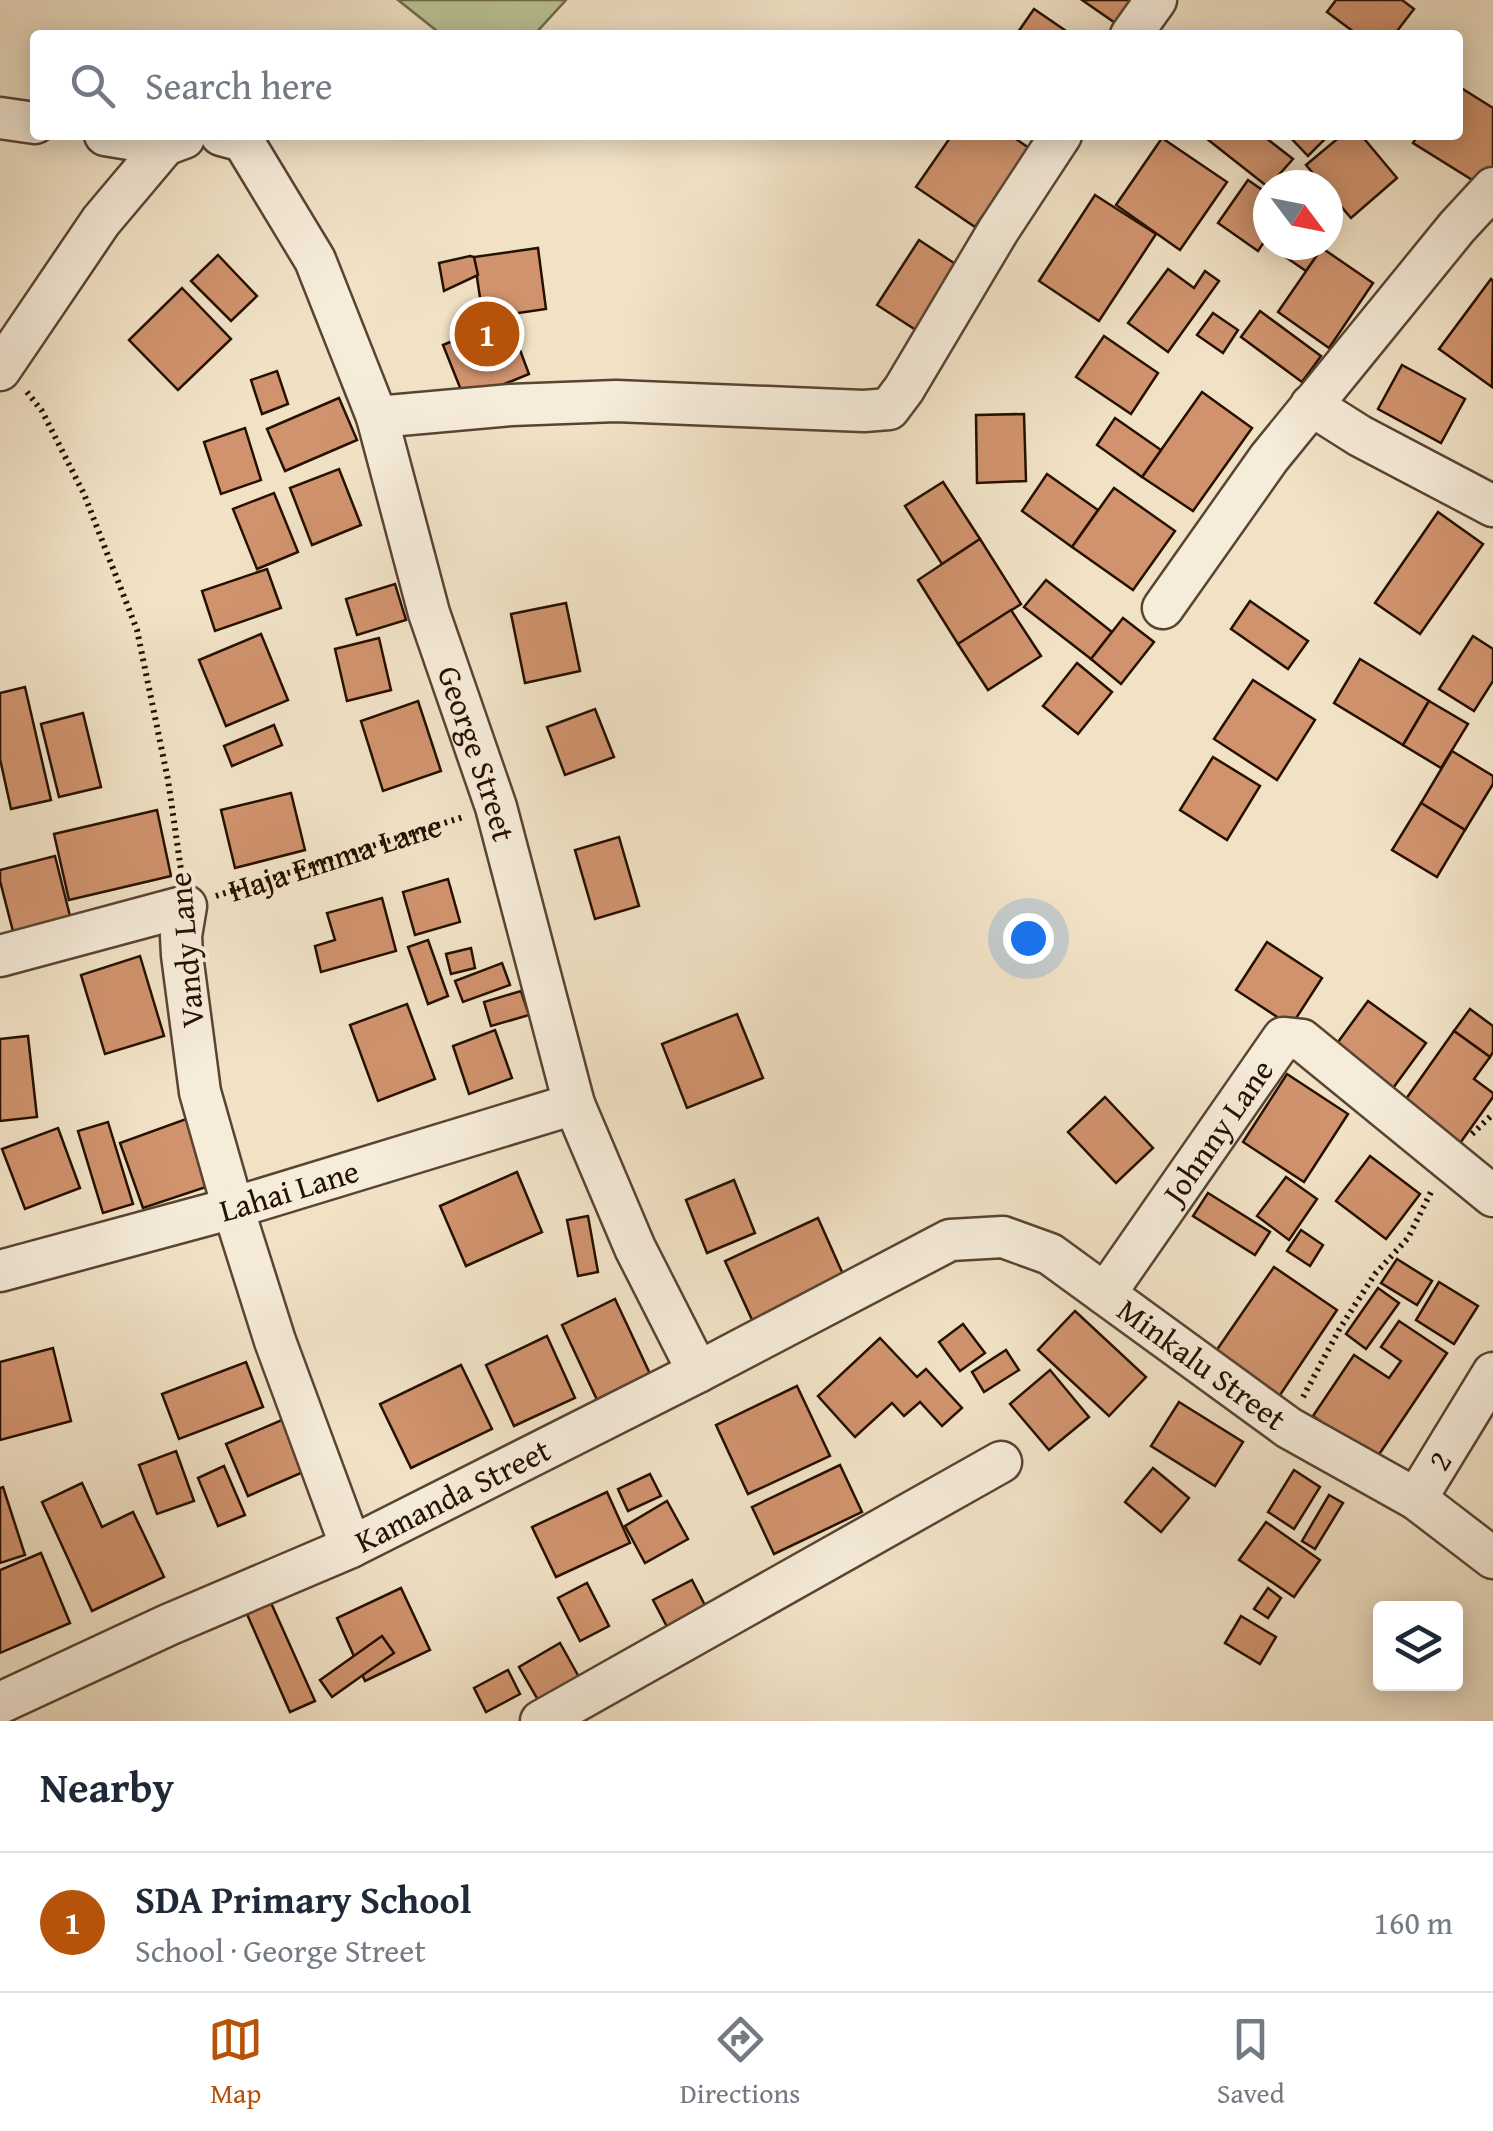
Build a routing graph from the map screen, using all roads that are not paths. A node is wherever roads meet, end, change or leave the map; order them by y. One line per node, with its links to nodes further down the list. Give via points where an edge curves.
1 (1156, 0): 2 (street)
2 (1135, 30)
3 (0, 118): 4 (street)
4 (30, 122)
5 (177, 140): 9 (street, via 100,221)
6 (233, 140): 11 (street, George Street, via 315,260)
7 (1058, 140): 11 (street, via 889,409 616,401)
8 (1493, 188): 10 (street)
9 (2, 367)
10 (1312, 405): 12 (street); 13 (street)
11 (377, 417): 16 (street, George Street, via 429,613 496,807)
12 (1493, 506)
13 (1163, 608)
14 (186, 906): 15 (street, Haja Emma Lane); 18 (street, Vandy Lane, via 182,955 200,1092)
15 (0, 956)
16 (574, 1104): 18 (street, Lahai Lane); 22 (street, George Street, via 634,1248)
17 (1493, 1196): 21 (street, Johnny Lane, via 1302,1040 1283,1038)
18 (233, 1208): 20 (street, Lahai Lane); 26 (street, Vandy Lane)
19 (896, 1270): 21 (street, Minkalu Street, via 950,1240 1004,1237 1050,1254); 22 (street, Kamanda Street)
20 (0, 1271)
21 (1105, 1294): 25 (street, Minkalu Street, via 1288,1428)
22 (698, 1372): 26 (street, Kamanda Street)
23 (1493, 1373): 25 (street, 2)
24 (1001, 1462): 29 (street)
25 (1416, 1499): 27 (street, Minkalu Street)
26 (351, 1547): 28 (street, Kamanda Street)
27 (1493, 1558)
28 (0, 1704)
29 (541, 1721)

